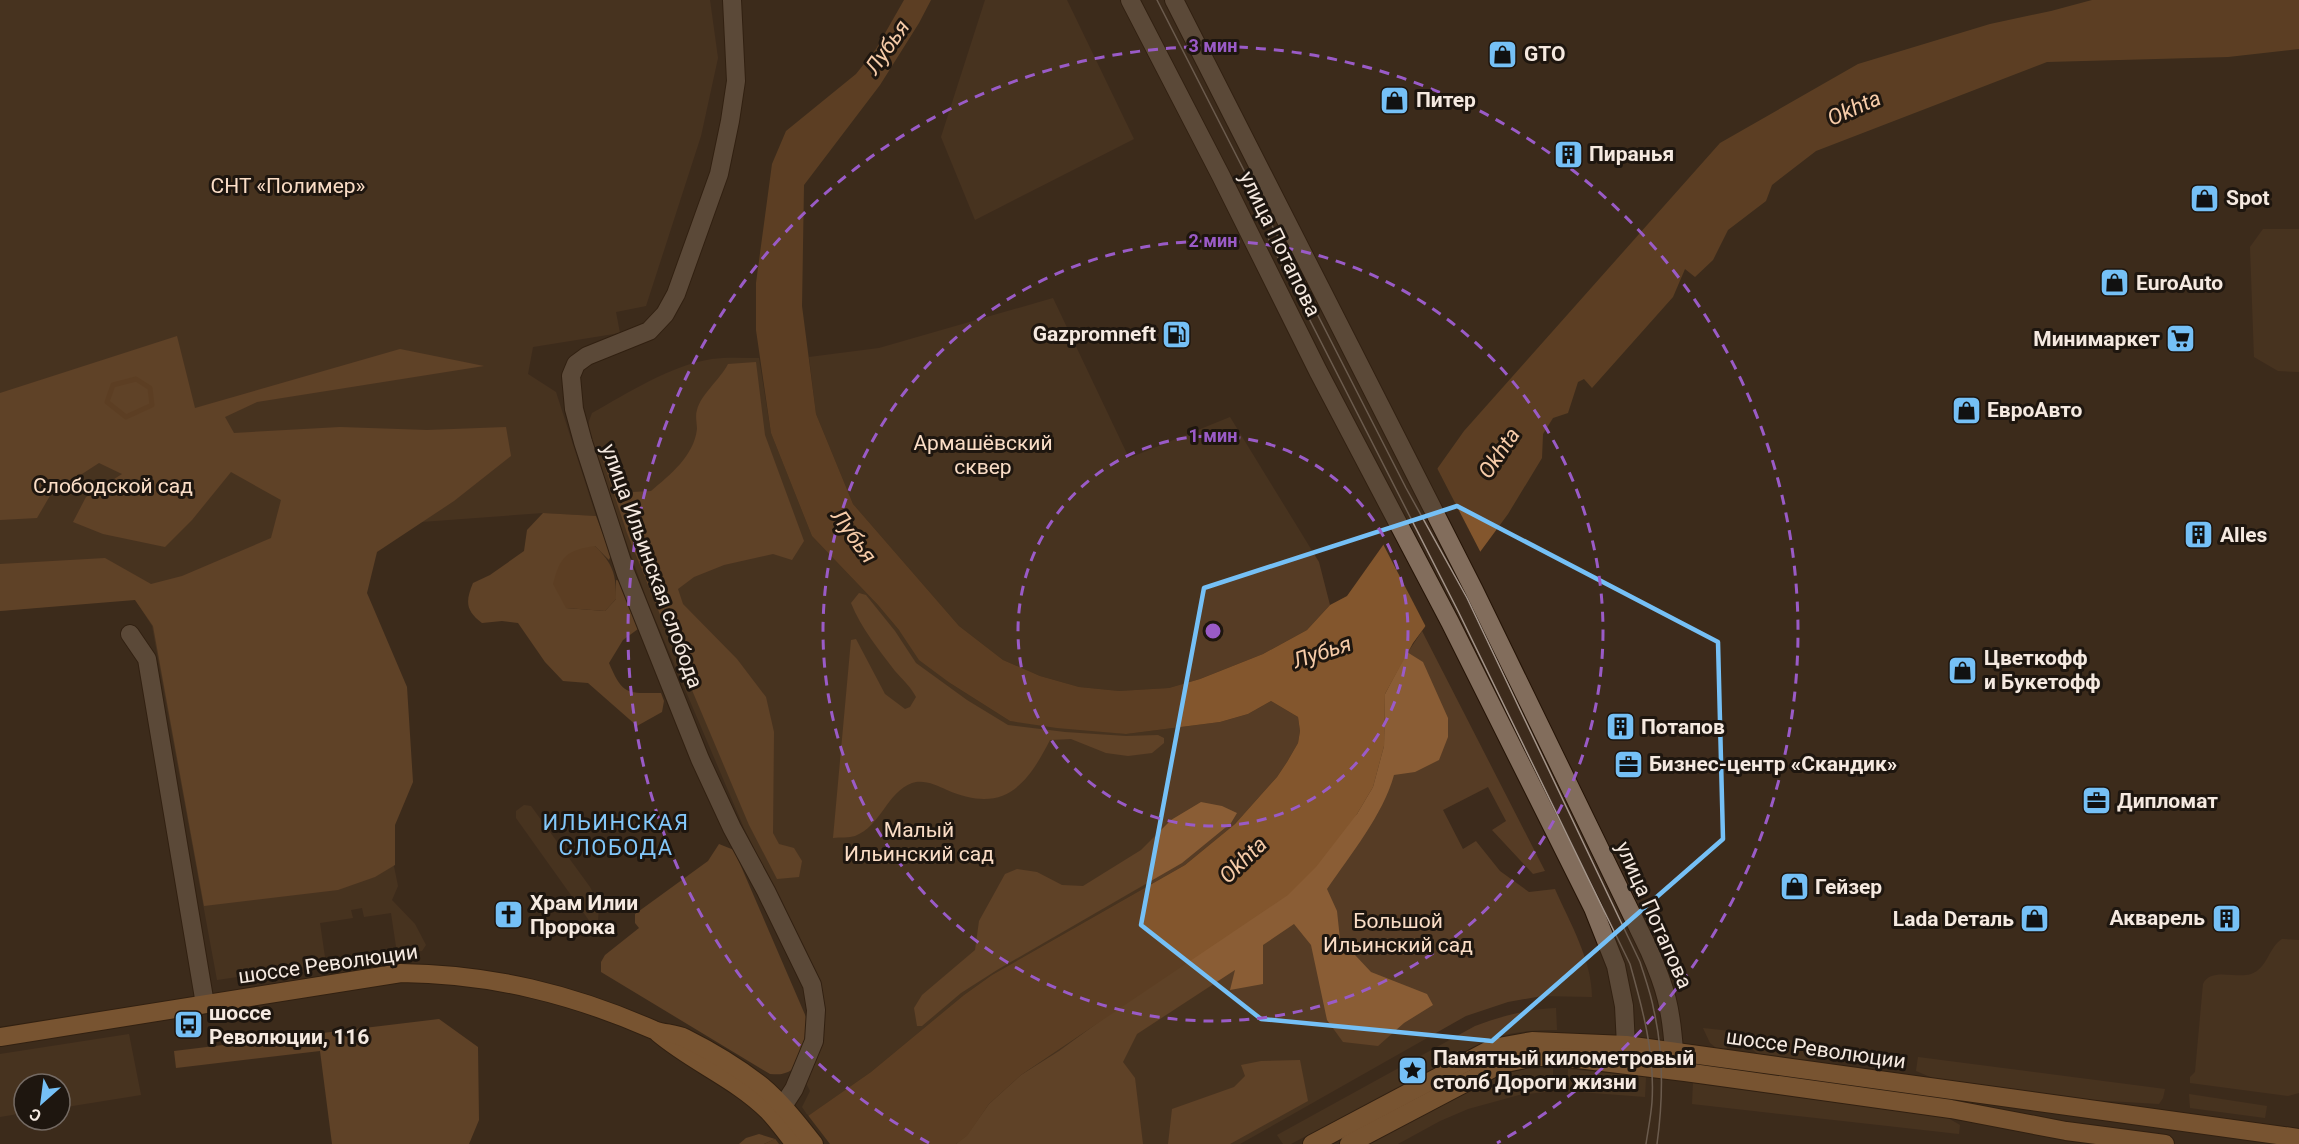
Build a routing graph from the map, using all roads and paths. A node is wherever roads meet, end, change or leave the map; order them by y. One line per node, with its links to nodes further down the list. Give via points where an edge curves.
1 (732, 0): 10 (street, улица Ильинская слобода, via 736,81 730,121 719,174 676,294 649,331 587,356 576,364 571,376 583,442 630,584 700,759 812,985 816,1010 814,1041)
2 (1130, 0): 7 (street, улица Потапова, via 1593,908 1616,966)
3 (1174, 0): 8 (street, улица Потапова, via 1474,590 1663,982 1672,1014)
4 (130, 634): 5 (street, via 147,659)
5 (205, 1004): 6 (main road, шоссе Революции); 10 (main road, шоссе Революции, via 401,973 480,978 565,996 627,1017 657,1031 676,1048)
6 (0, 1037)
7 (1626, 1045): 8 (main road, шоссе Революции); 9 (main road); 14 (main road, шоссе Революции, via 1532,1041 1493,1048)
8 (1674, 1051): 9 (main road); 11 (main road, шоссе Революции)
9 (1650, 1067): 15 (main road, шоссе Революции, via 1561,1057 1534,1057 1501,1064); 16 (main road, шоссе Революции, via 1951,1109 2066,1131)
10 (785, 1116): 12 (main road); 13 (main road)
11 (2299, 1138)
12 (795, 1144)
13 (814, 1144)
14 (1312, 1144)
15 (1349, 1144)
16 (2164, 1144)

